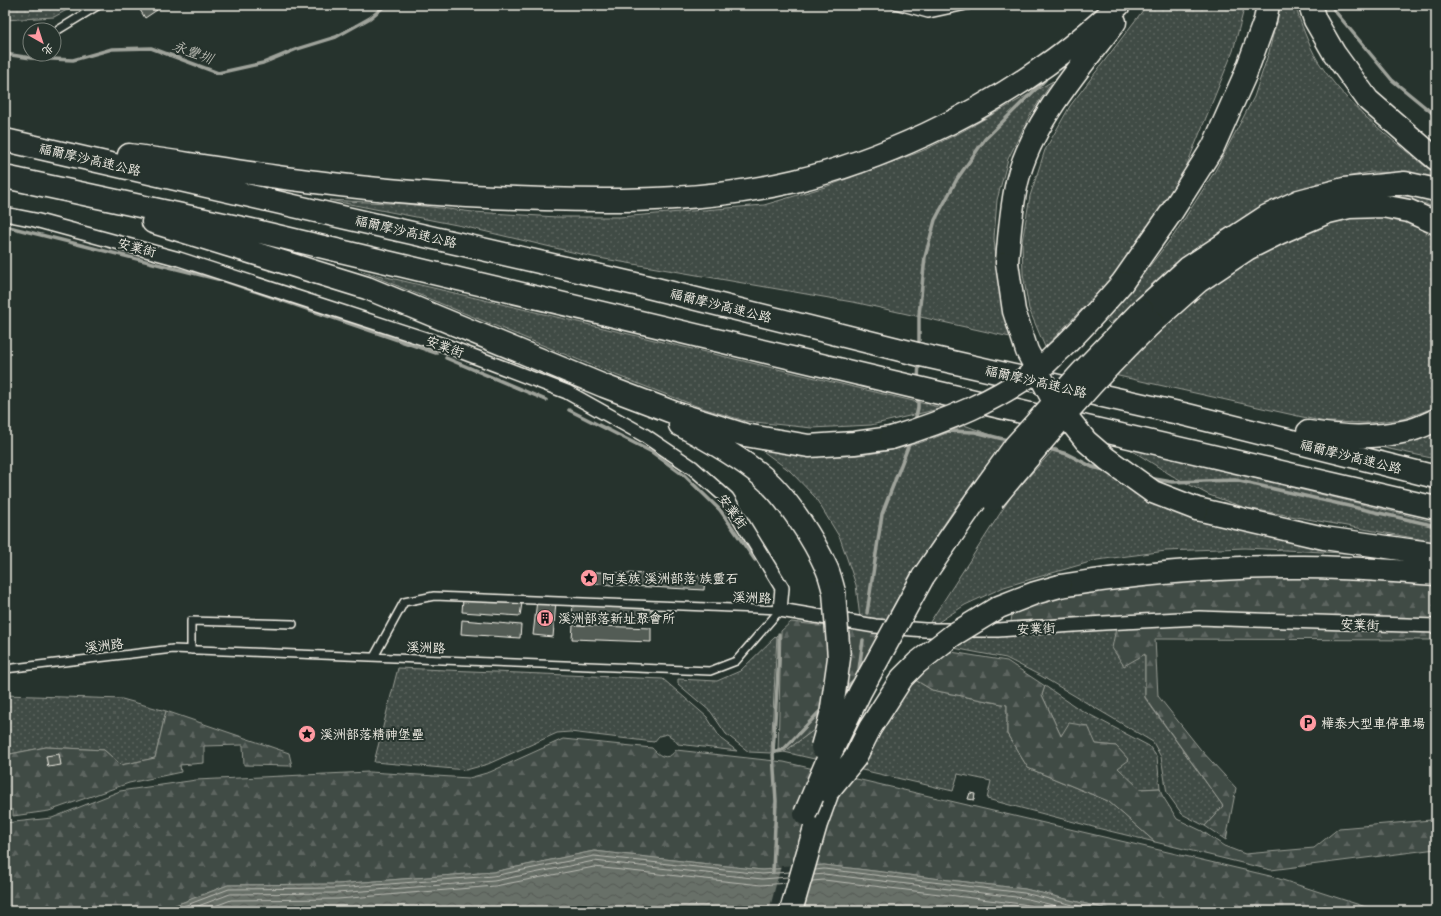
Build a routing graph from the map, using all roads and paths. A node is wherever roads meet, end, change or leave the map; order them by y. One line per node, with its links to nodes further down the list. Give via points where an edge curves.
1 (100, 5): 8 (lane)
2 (895, 5): 3 (lane, via 928,14)
3 (970, 5)
4 (1119, 5): 9 (highway, via 1046,65 1002,94 928,133 827,172 796,181 712,196 589,201 424,193 317,183)
5 (1128, 5): 22 (highway, bridge, via 1068,82 1043,120 1017,181 1010,221 1007,263 1014,311 1027,351 1052,398 1086,441 1152,492 1197,509 1324,538)
6 (1268, 5): 17 (highway, bridge, via 1245,75 1213,147 1171,213 1122,282 1087,324 1045,364 1004,392 930,426 891,438 809,446 745,435 675,413)
7 (1310, 5): 11 (highway, via 1315,20 1334,53 1368,100)
8 (62, 28)
9 (5, 137)
10 (5, 140): 18 (highway, 福爾摩沙高速公路, via 644,286 921,355)
11 (1436, 159)
12 (13, 179): 17 (highway, via 367,288); 21 (highway, via 264,233 923,390)
13 (1436, 190): 16 (highway, via 1397,183 1344,189 1299,201 1267,216 1188,268)
14 (5, 214): 25 (street, 安業街, via 179,259 444,345 567,392 650,439 693,468 727,498 782,588)
15 (1436, 223): 16 (highway, via 1409,211 1382,206 1349,207 1328,212 1279,232 1247,249)
16 (1147, 316): 24 (highway, bridge, via 1131,342 980,505)
17 (604, 386): 32 (highway, bridge, via 705,438 739,458 764,478 786,501 828,570 834,592 839,658 831,715)
18 (1183, 414): 19 (highway, via 1336,437 1369,437 1408,431); 20 (highway, 福爾摩沙高速公路)
19 (1436, 420)
20 (1436, 477)
21 (1436, 508)
22 (1436, 554)
23 (1436, 574): 31 (highway, bridge, via 1294,566 1204,570 1118,577 1060,586 1035,593 999,607 953,635 917,663 902,678 870,728 856,758)
24 (928, 581): 31 (highway, bridge); 32 (highway, bridge, via 860,692)
25 (780, 610): 27 (street, 安業街, via 875,626 926,630 998,630 1199,618); 29 (lane, 溪洲路, via 736,661 710,671); 29 (lane, 溪洲路, via 434,596 404,602)
26 (293, 624): 28 (lane, via 191,621)
27 (1436, 626)
28 (191, 650): 29 (lane, 溪洲路); 30 (lane, 溪洲路, via 173,649)
29 (374, 657)
30 (5, 669)
31 (828, 791): 34 (highway)
32 (804, 814): 33 (highway)
33 (777, 911)
34 (791, 911)

